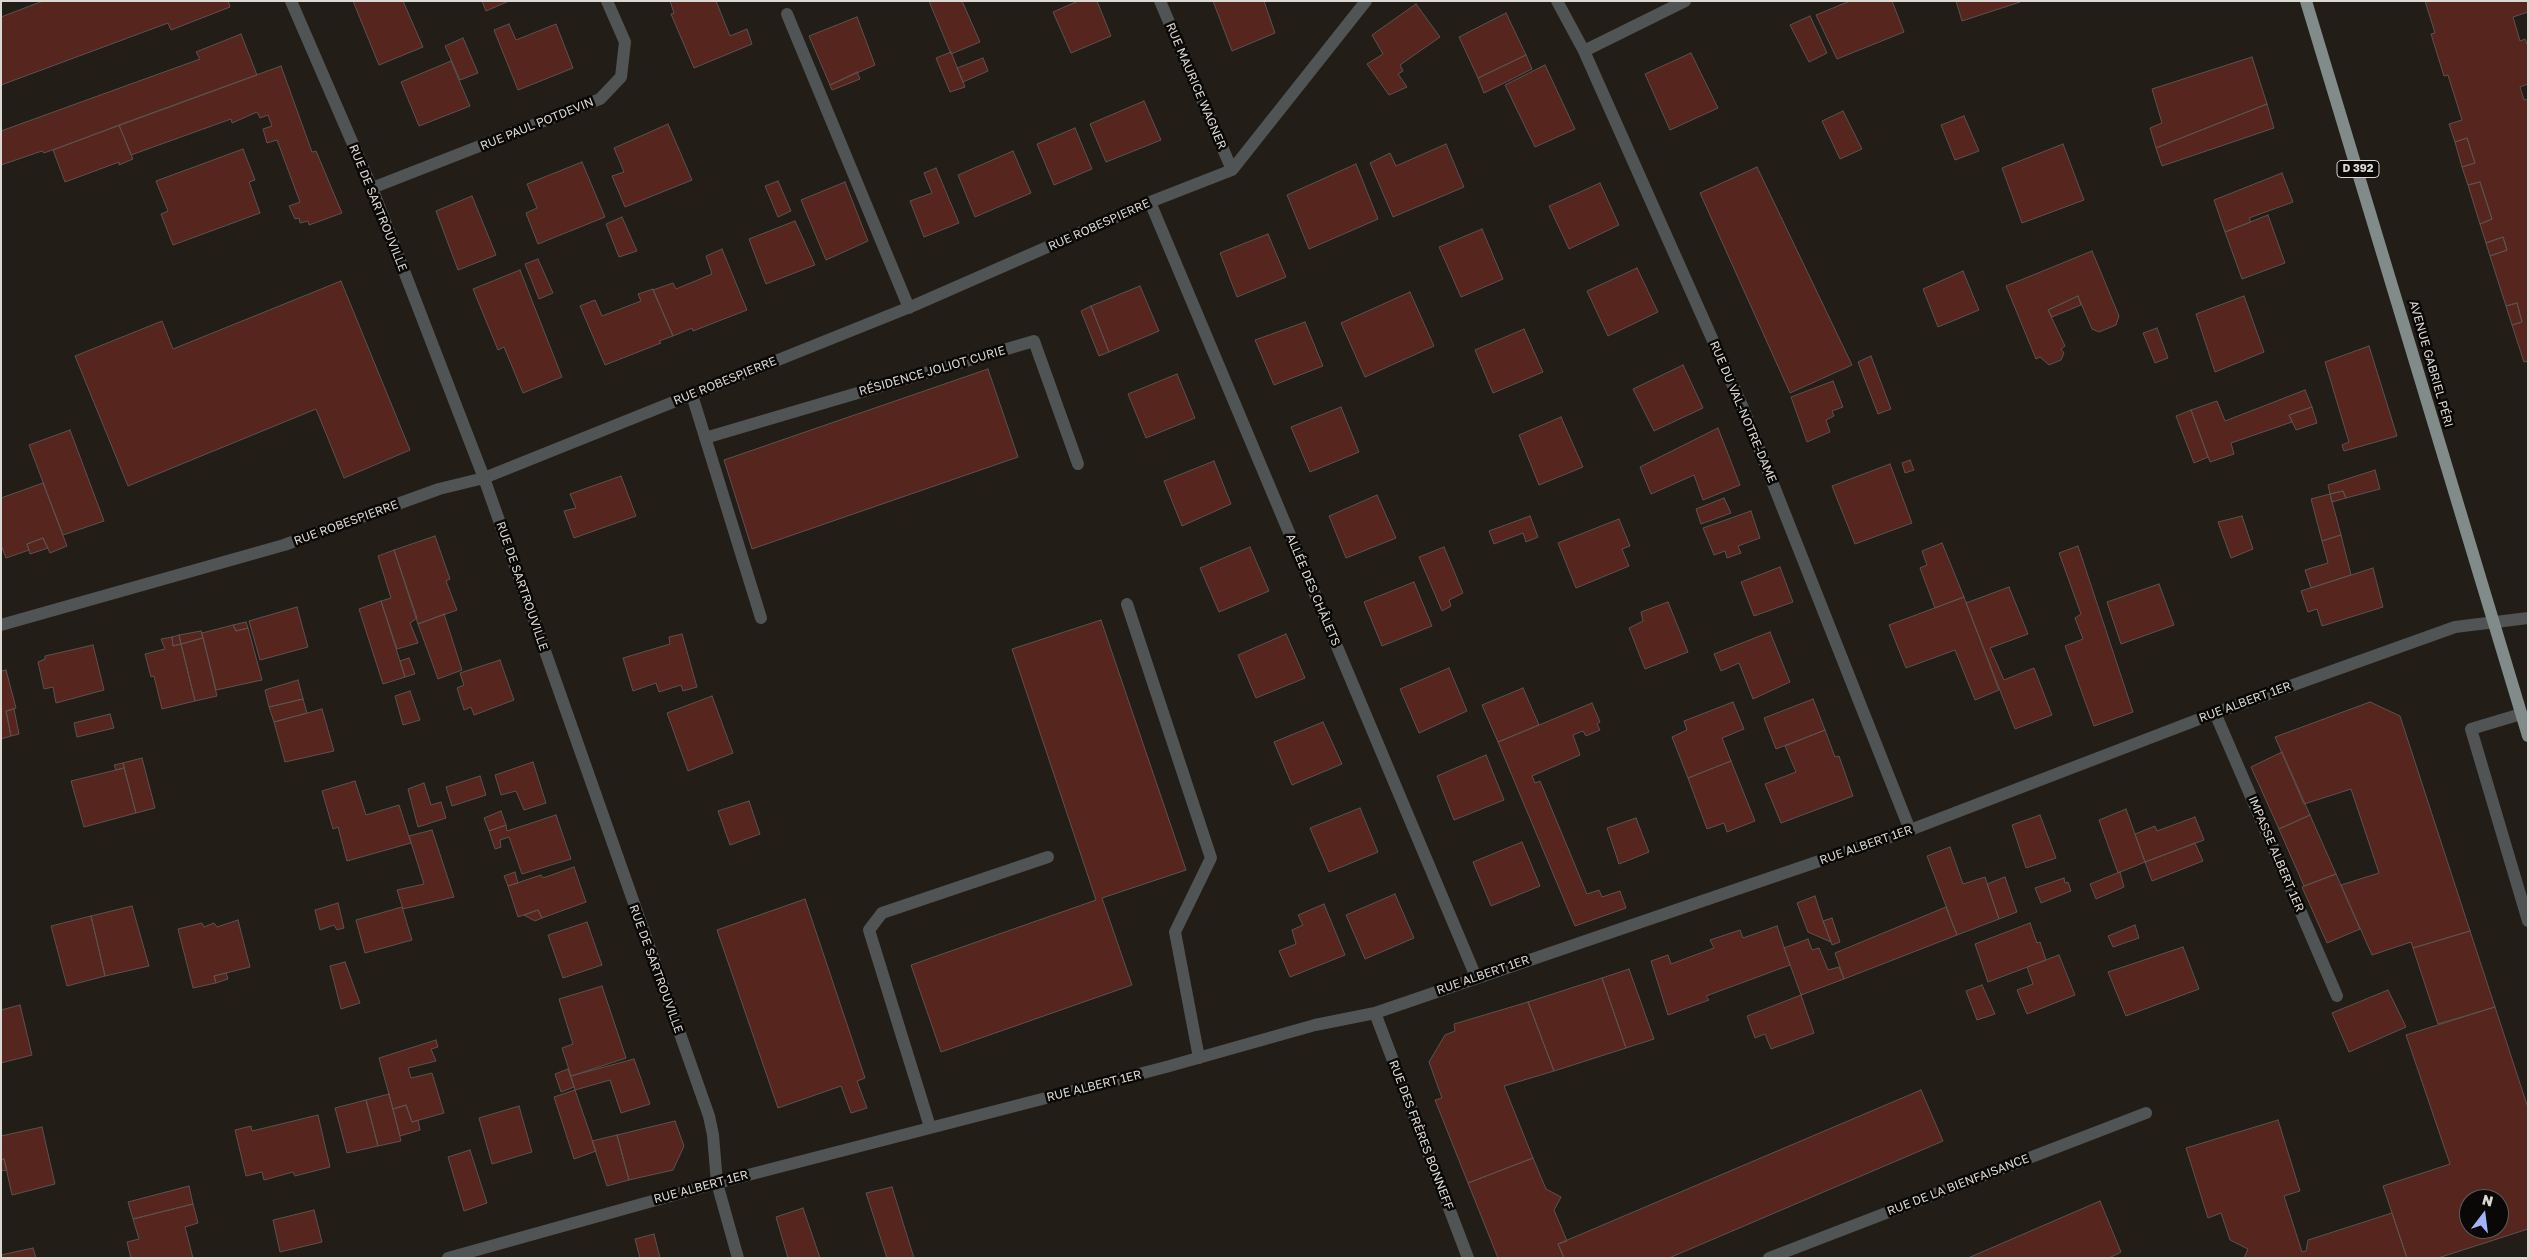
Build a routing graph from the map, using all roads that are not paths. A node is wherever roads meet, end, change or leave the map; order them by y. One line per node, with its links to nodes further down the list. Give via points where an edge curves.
1 (292, 1): 11 (street, RUE DE SARTROUVILLE)
2 (607, 1): 11 (street, RUE PAUL POTDEVIN, via 625,42 621,77 600,99)
3 (1160, 1): 10 (street, RUE MAURICE WAGNER)
4 (1366, 1): 10 (street)
5 (1557, 1): 9 (street, RUE DU VAL-NOTRE-DAME)
6 (1685, 1): 9 (street)
7 (2306, 1): 21 (main road, AVENUE GABRIEL PÉRI / D 392)
8 (787, 14): 13 (street)
9 (1584, 51): 26 (street, RUE DU VAL-NOTRE-DAME, via 1743,408)
10 (1232, 170): 12 (street, RUE ROBESPIERRE)
11 (372, 188): 17 (street, RUE DE SARTROUVILLE)
12 (1150, 202): 13 (street, RUE ROBESPIERRE); 29 (street, ALLÉE DES CHÂLETS)
13 (909, 308): 14 (street, RUE ROBESPIERRE)
14 (692, 395): 15 (street); 17 (street, RUE ROBESPIERRE)
15 (705, 438): 16 (street, RÉSIDENCE JOLIOT CURIE, via 1034,341); 19 (street)
16 (1078, 464)
17 (484, 478): 22 (street, RUE ROBESPIERRE, via 439,490 284,544); 35 (street, RUE DE SARTROUVILLE, via 709,1116)
18 (1127, 604): 32 (street, via 1211,858 1175,932)
19 (761, 618)
20 (2528, 618): 21 (street, RUE ALBERT 1ER)
21 (2495, 622): 23 (street, RUE ALBERT 1ER, via 2455,627); 24 (main road, AVENUE GABRIEL PÉRI / D 392)
22 (1, 626)
23 (2215, 713): 26 (street, RUE ALBERT 1ER); 30 (street, IMPASSE ALBERT 1ER)
24 (2521, 714): 25 (main road, AVENUE GABRIEL PÉRI / D 392); 28 (street, via 2471,729)
25 (2528, 736)
26 (1910, 830): 29 (street, RUE ALBERT 1ER)
27 (1048, 857): 34 (street, via 882,913 869,930)
28 (2528, 921)
29 (1476, 977): 31 (street, RUE ALBERT 1ER)
30 (2337, 996)
31 (1374, 1013): 32 (street, RUE ALBERT 1ER, via 1315,1025); 39 (street, RUE DES FRÈRES BONNEFF)
32 (1199, 1058): 34 (street, RUE ALBERT 1ER)
33 (2146, 1113): 36 (street, RUE DE LA BIENFAISANCE)
34 (930, 1127): 35 (street, RUE ALBERT 1ER)
35 (716, 1183): 37 (street, RUE ALBERT 1ER); 38 (street, RUE DE SARTROUVILLE)
36 (1775, 1257)
37 (448, 1258)
38 (738, 1258)
39 (1468, 1258)

